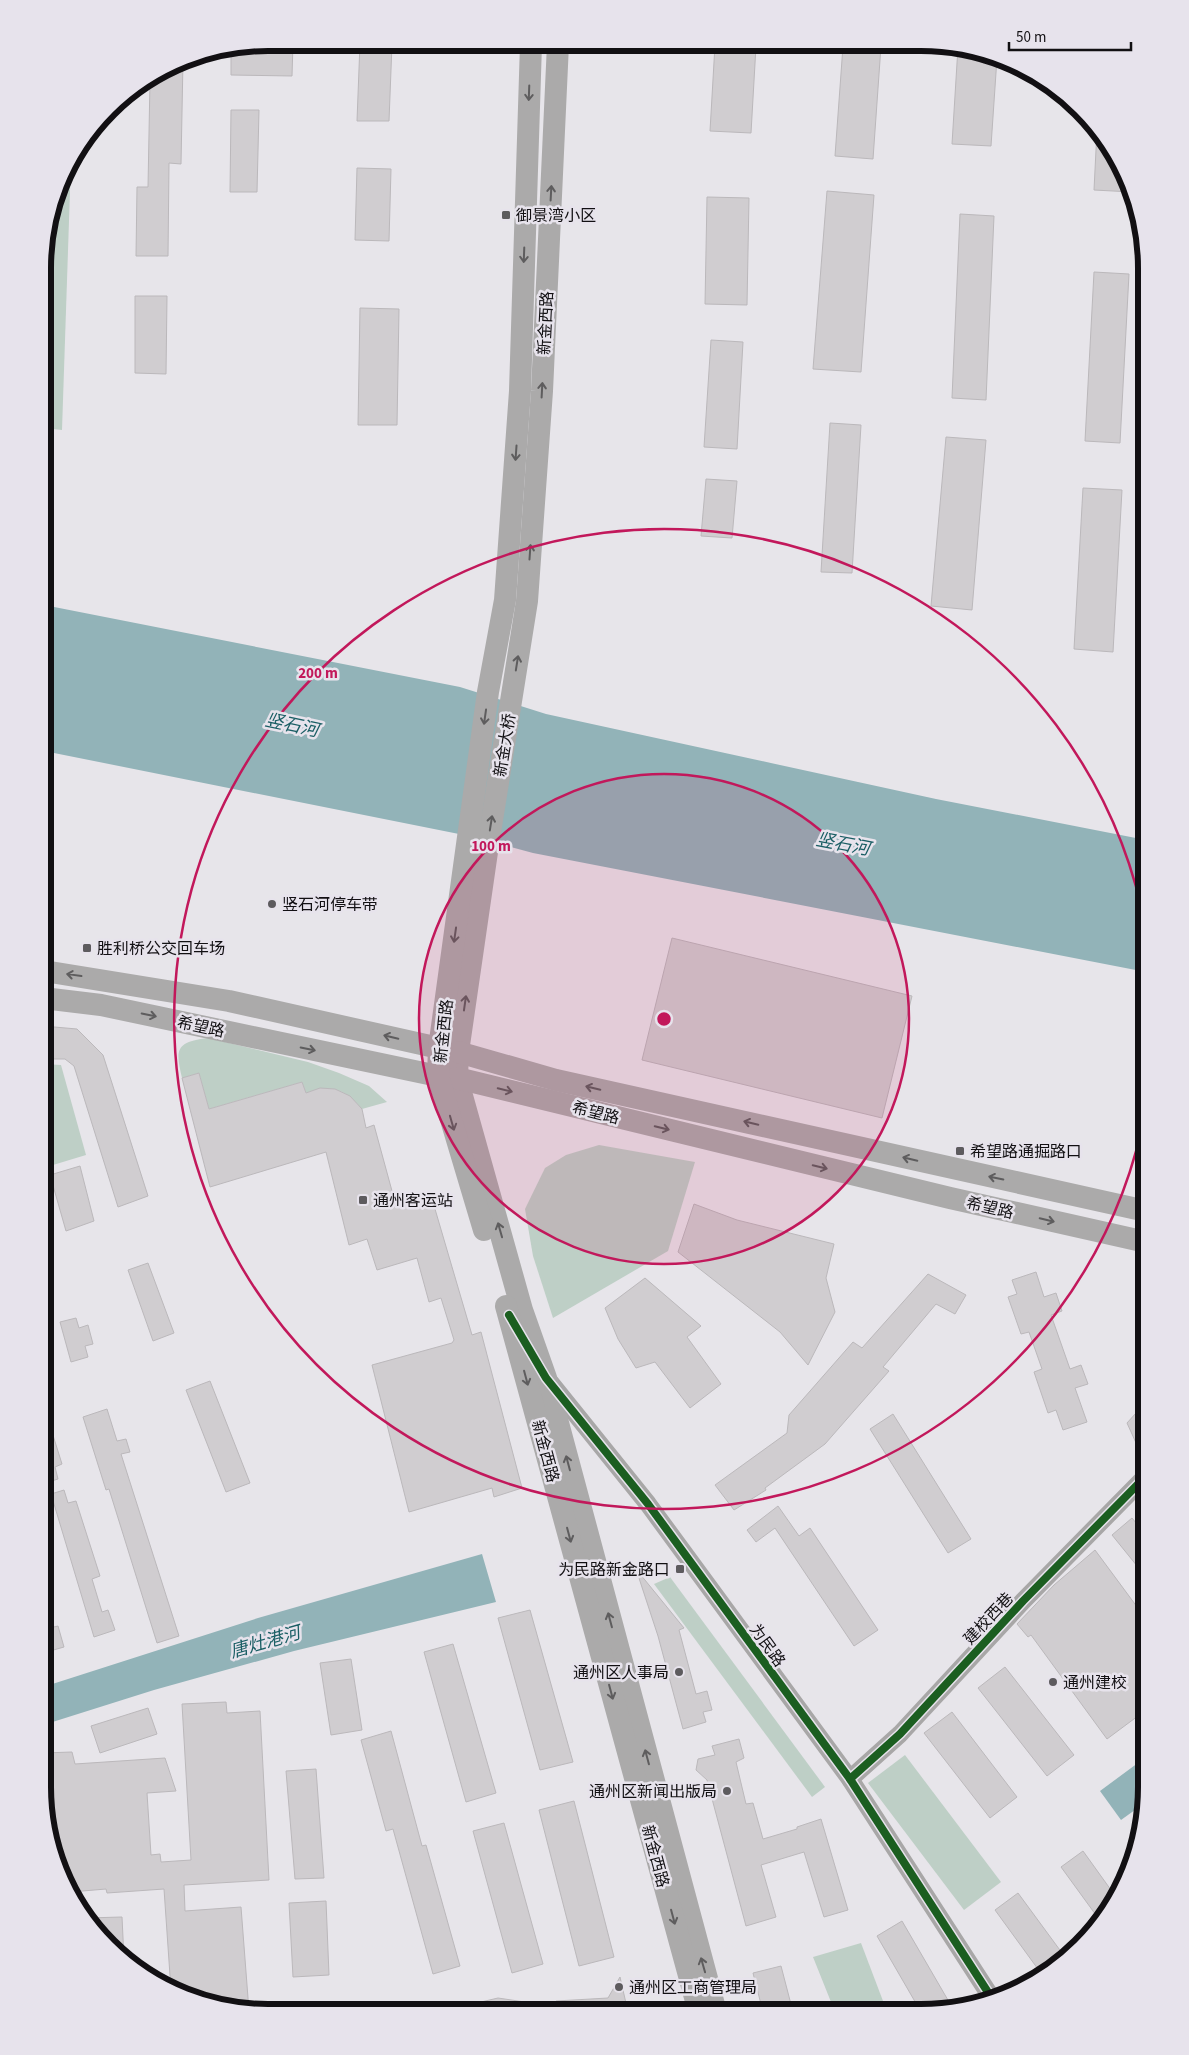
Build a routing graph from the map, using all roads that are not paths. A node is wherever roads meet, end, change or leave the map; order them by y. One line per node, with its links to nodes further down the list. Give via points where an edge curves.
1 (530, 51): 3 (main road, 新金西路, one-way to 3, via 520,391)
2 (558, 51): 4 (main road, 新金西路, one-way to 2, via 542,391)
3 (505, 600): 5 (main road, 新金大桥, one-way to 5, via 490,683)
4 (527, 601): 5 (main road, 新金大桥, one-way to 4)
5 (471, 888): 8 (main road, 新金西路)
6 (51, 972): 8 (main road, 希望路, one-way to 6, via 229,1001)
7 (51, 999): 9 (main road, 希望路, one-way to 9, via 101,1005)
8 (448, 1050): 9 (main road, 新金西路); 10 (main road, 希望路, one-way to 8, via 556,1080)
9 (448, 1077): 11 (main road, 希望路, one-way to 11); 12 (main road, 新金西路, one-way to 12); 13 (main road, 新金西路, one-way to 9)
10 (1138, 1209)
11 (1138, 1240)
12 (508, 1314): 13 (street, 为民路); 17 (main road, 新金西路, one-way to 17)
13 (546, 1378): 15 (street, 为民路, via 648,1504); 18 (main road, 新金西路, one-way to 13)
14 (1138, 1484): 15 (street, 建校西巷, via 1023,1601 900,1734)
15 (850, 1779): 16 (street, 为民路)
16 (988, 1993)
17 (697, 2004)
18 (714, 2004)

